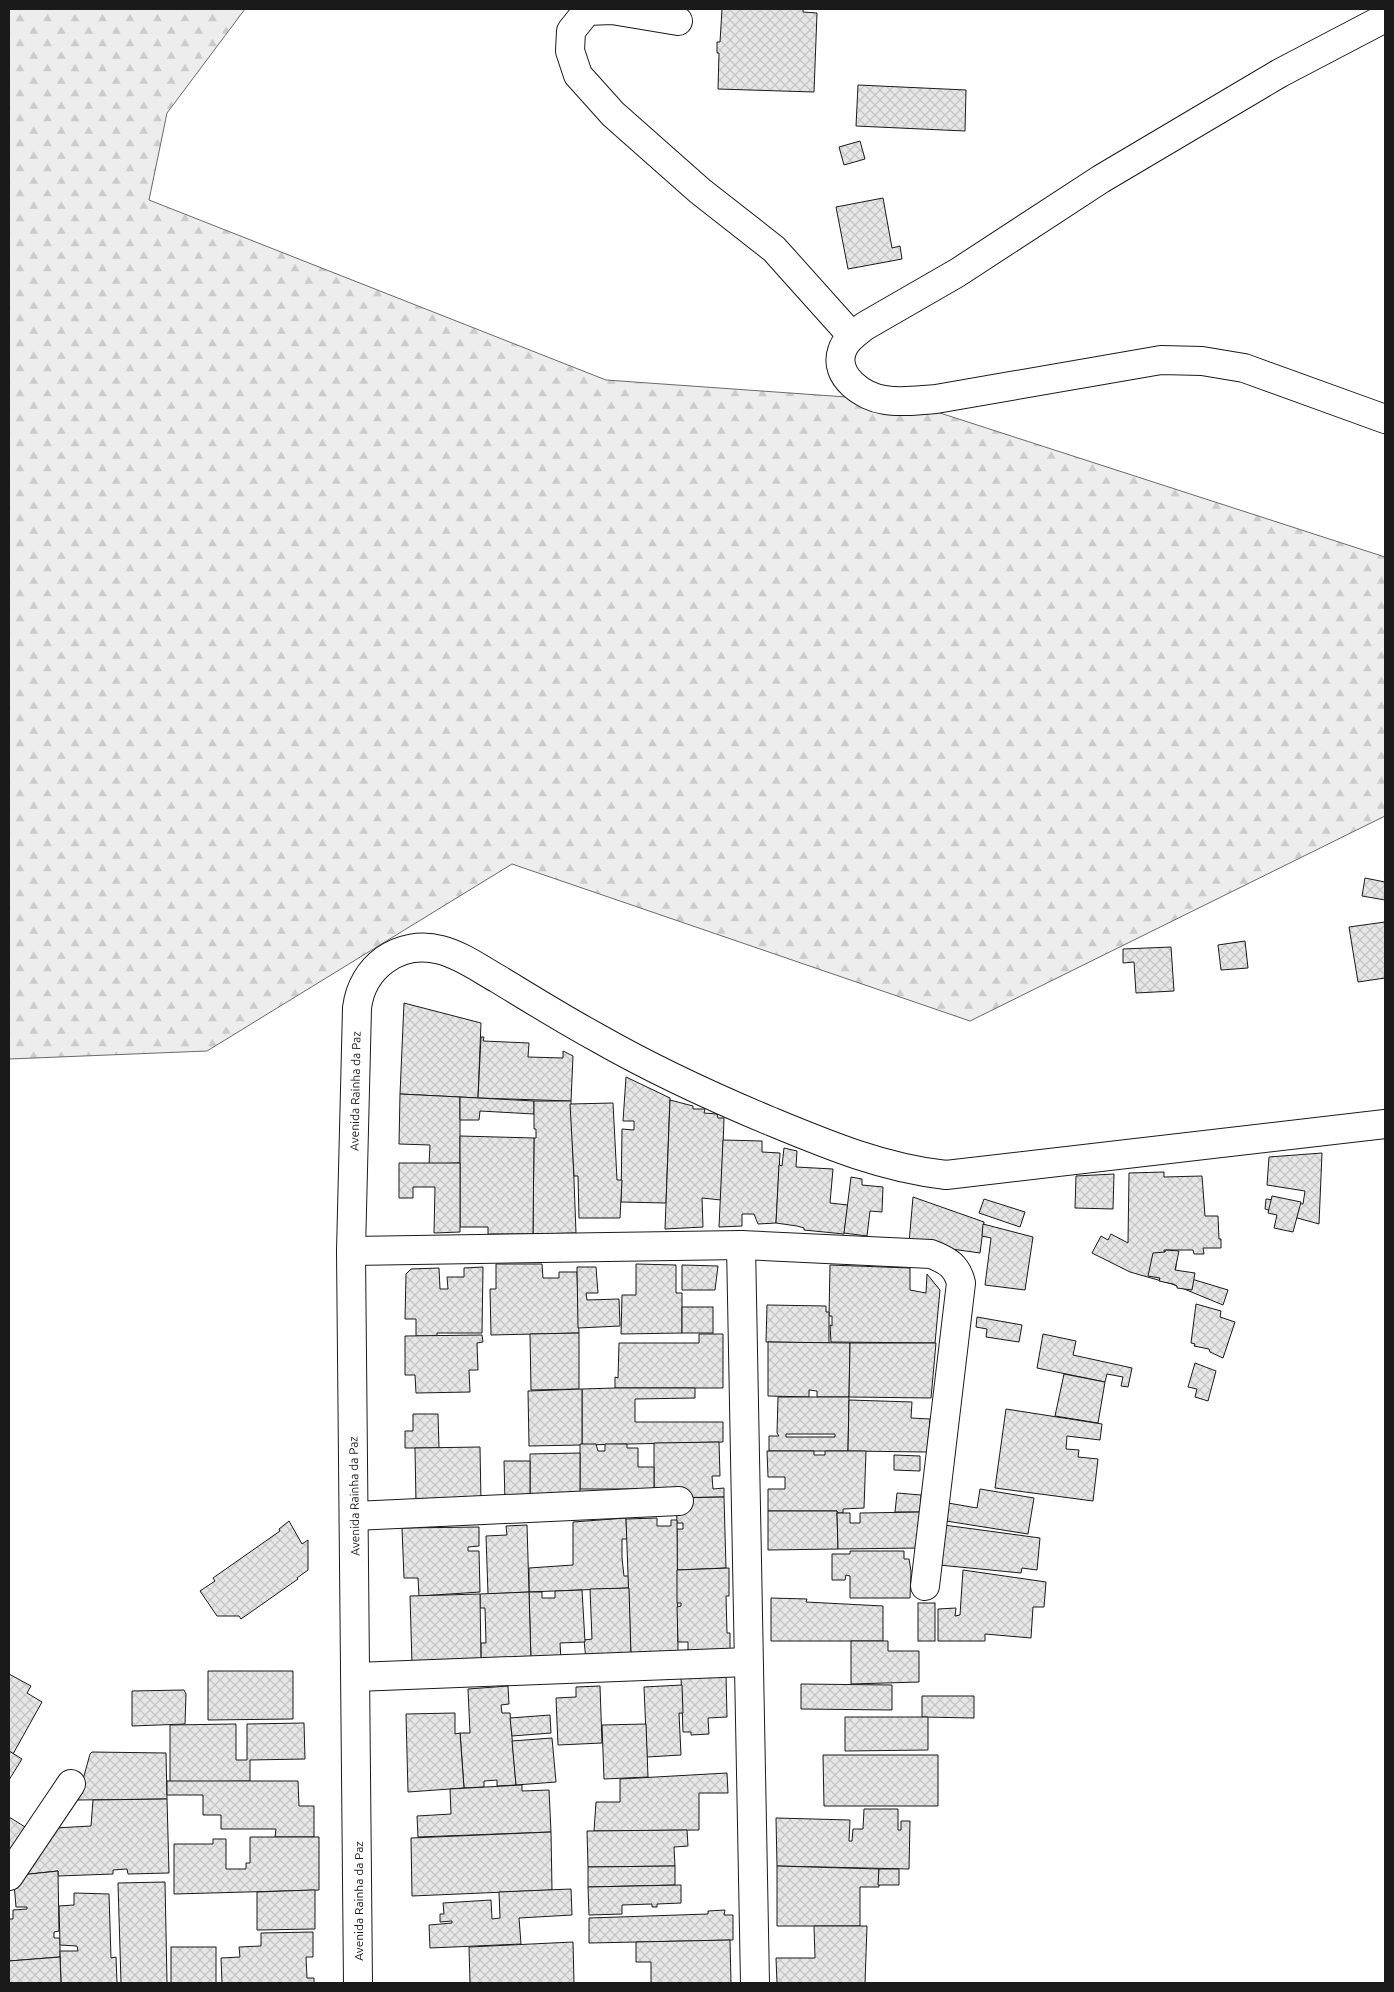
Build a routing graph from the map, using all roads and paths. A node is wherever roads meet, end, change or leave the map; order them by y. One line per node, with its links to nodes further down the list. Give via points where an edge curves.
1 (1385, 18): 3 (street, via 1280,73 1100,179 957,273)
2 (678, 21): 3 (street, via 612,10 587,11 571,31 570,51 578,75 620,120 700,191 774,249)
3 (852, 336): 4 (street, via 842,351 840,362 845,375 860,391 886,400 936,399 1161,360 1202,361 1244,368)
4 (1385, 420)
5 (1385, 1124): 7 (street, Avenida Rainha da Paz, via 946,1175 910,1171 844,1152 701,1092 597,1038 465,960 441,950 418,948 397,952 380,962 361,987 356,1008)
6 (741, 1245): 7 (street); 10 (street, via 932,1254 944,1259 958,1272 961,1283); 11 (street)
7 (351, 1251): 9 (street, Avenida Rainha da Paz)
8 (680, 1501): 9 (street)
9 (354, 1516): 12 (street, Avenida Rainha da Paz)
10 (925, 1586)
11 (748, 1662): 12 (street); 16 (street)
12 (356, 1677): 15 (street, Avenida Rainha da Paz)
13 (71, 1784): 14 (street)
14 (9, 1876)
15 (358, 1983)
16 (755, 1983)

